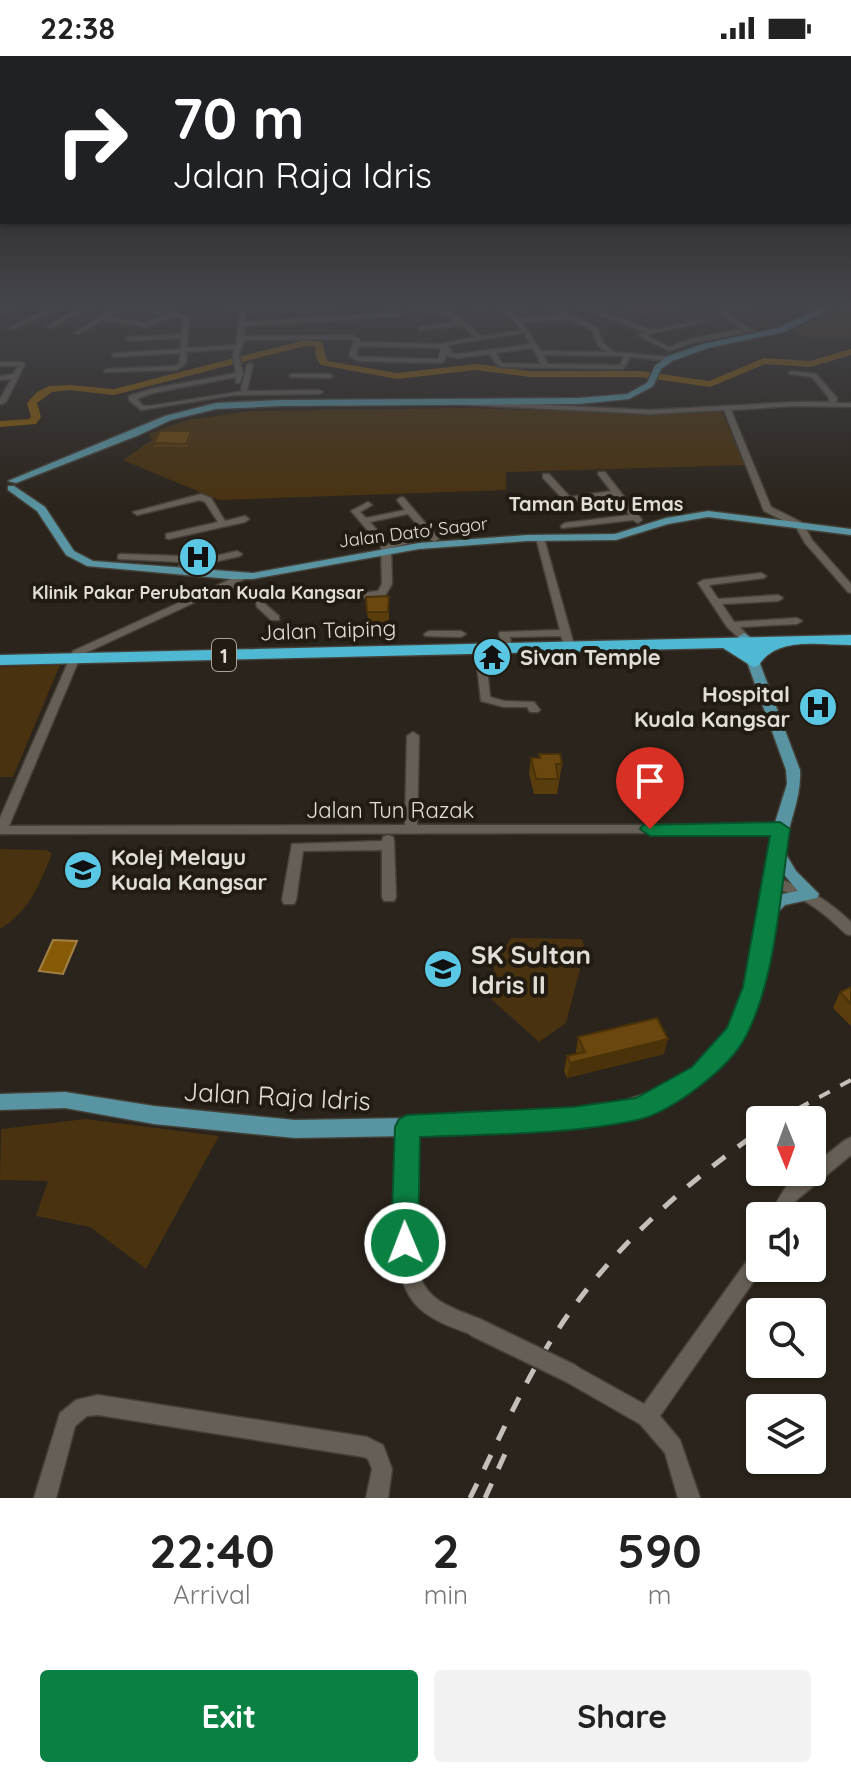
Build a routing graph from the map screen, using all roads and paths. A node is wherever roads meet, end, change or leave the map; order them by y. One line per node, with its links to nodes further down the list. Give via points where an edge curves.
1 (226, 374): 10 (street, via 132,397 141,408 150,408)
2 (240, 374): 10 (street)
3 (247, 374): 10 (street)
4 (655, 374): 15 (main road, via 638,393)
5 (806, 374): 17 (street, via 814,375 833,398)
6 (16, 376): 9 (street); 14 (street)
7 (292, 376): 8 (street); 11 (street)
8 (330, 376)
9 (0, 378)
10 (240, 392): 11 (street); 19 (street)
11 (290, 392): 12 (street)
12 (319, 392)
13 (17, 401): 14 (street)
14 (1, 402)
15 (563, 402): 16 (main road); 20 (main road)
16 (466, 403): 19 (main road); 20 (street)
17 (832, 405): 18 (street); 21 (street)
18 (851, 405)
19 (232, 406): 25 (main road, via 149,428)
20 (537, 407): 21 (street)
21 (727, 409): 37 (street, via 767,509)
22 (602, 474): 26 (street)
23 (546, 476): 28 (street)
24 (0, 480): 25 (main road)
25 (8, 487): 46 (main road, via 41,509 77,557 109,568)
26 (617, 493): 28 (street); 33 (street)
27 (401, 500): 31 (street)
28 (568, 500): 29 (street)
29 (544, 503)
30 (368, 505): 35 (street, via 354,509)
31 (410, 511): 35 (street); 42 (street)
32 (137, 512): 36 (street, via 205,498)
33 (636, 517): 38 (street); 39 (street)
34 (245, 519): 36 (street)
35 (364, 521): 43 (street)
36 (223, 524): 46 (street, via 168,534)
37 (800, 525): 39 (main road, Jalan Dato' Sagor, via 708,514); 40 (main road, Jalan Dato' Sagor); 49 (street)
38 (565, 526)
39 (645, 529): 41 (main road, Jalan Dato' Sagor, via 604,538)
40 (851, 532)
41 (540, 538): 42 (main road, Jalan Dato' Sagor); 59 (street)
42 (435, 540): 43 (main road, Jalan Dato' Sagor)
43 (385, 549): 48 (main road, Jalan Dato' Sagor); 51 (street, via 387,591)
44 (237, 554): 46 (street)
45 (121, 557): 46 (street)
46 (183, 566): 48 (main road)
47 (761, 576): 52 (street, via 705,581)
48 (235, 580): 53 (street); 66 (street, via 94,644)
49 (851, 590)
50 (778, 598): 52 (street)
51 (333, 599)
52 (715, 602): 58 (street)
53 (275, 618)
54 (797, 621): 58 (street)
55 (851, 633): 60 (highway, Jalan Taiping / 1)
56 (429, 634): 62 (street)
57 (461, 634): 62 (street)
58 (739, 634): 60 (highway, Jalan Taiping / 1); 63 (highway, Jalan Taiping / 1); 64 (highway, Jalan Taiping / 1); 68 (main road, Jalan Raja Idris)
59 (567, 639): 64 (highway, Jalan Taiping / 1); 65 (highway, Jalan Taiping / 1)
60 (777, 639): 61 (highway, Jalan Taiping / 1); 68 (highway)
61 (851, 640)
62 (447, 641): 65 (highway, Jalan Taiping / 1); 66 (highway, Jalan Taiping / 1)
63 (724, 643): 64 (highway, Jalan Taiping / 1); 68 (highway)
64 (609, 645)
65 (480, 648): 69 (street, via 485,699 530,704)
66 (74, 659): 67 (highway, Jalan Taiping / 1); 72 (street)
67 (0, 660)
68 (753, 662): 71 (main road, Jalan Raja Idris, via 793,770)
69 (534, 710)
70 (413, 736): 74 (street)
71 (780, 829): 74 (street, Jalan Tun Razak); 76 (main road, Jalan Raja Idris)
72 (1, 830): 73 (street, Jalan Tun Razak)
73 (388, 830): 74 (street, Jalan Tun Razak); 75 (street)
74 (411, 830)
75 (388, 845): 79 (street); 80 (street, via 297,847)
76 (777, 853): 77 (main road, Jalan Raja Idris); 78 (main road)
77 (772, 882): 78 (street); 81 (main road, Jalan Raja Idris)
78 (811, 894): 81 (main road, via 780,900); 82 (street)
79 (389, 897)
80 (289, 900)
81 (767, 914): 84 (main road, Jalan Raja Idris, via 754,987 736,1033 700,1075 672,1092 608,1115)
82 (851, 930)
83 (0, 1102): 84 (main road, Jalan Raja Idris, via 65,1100 251,1126)
84 (407, 1127): 88 (street, bridge, via 406,1269 425,1302)
85 (851, 1146): 86 (street)
86 (785, 1202)
87 (746, 1277): 88 (street)
88 (647, 1417): 91 (street, via 673,1447)
89 (45, 1498): 90 (street, via 67,1420 83,1407 98,1405 367,1447 382,1469)
90 (377, 1498)
91 (689, 1498)

